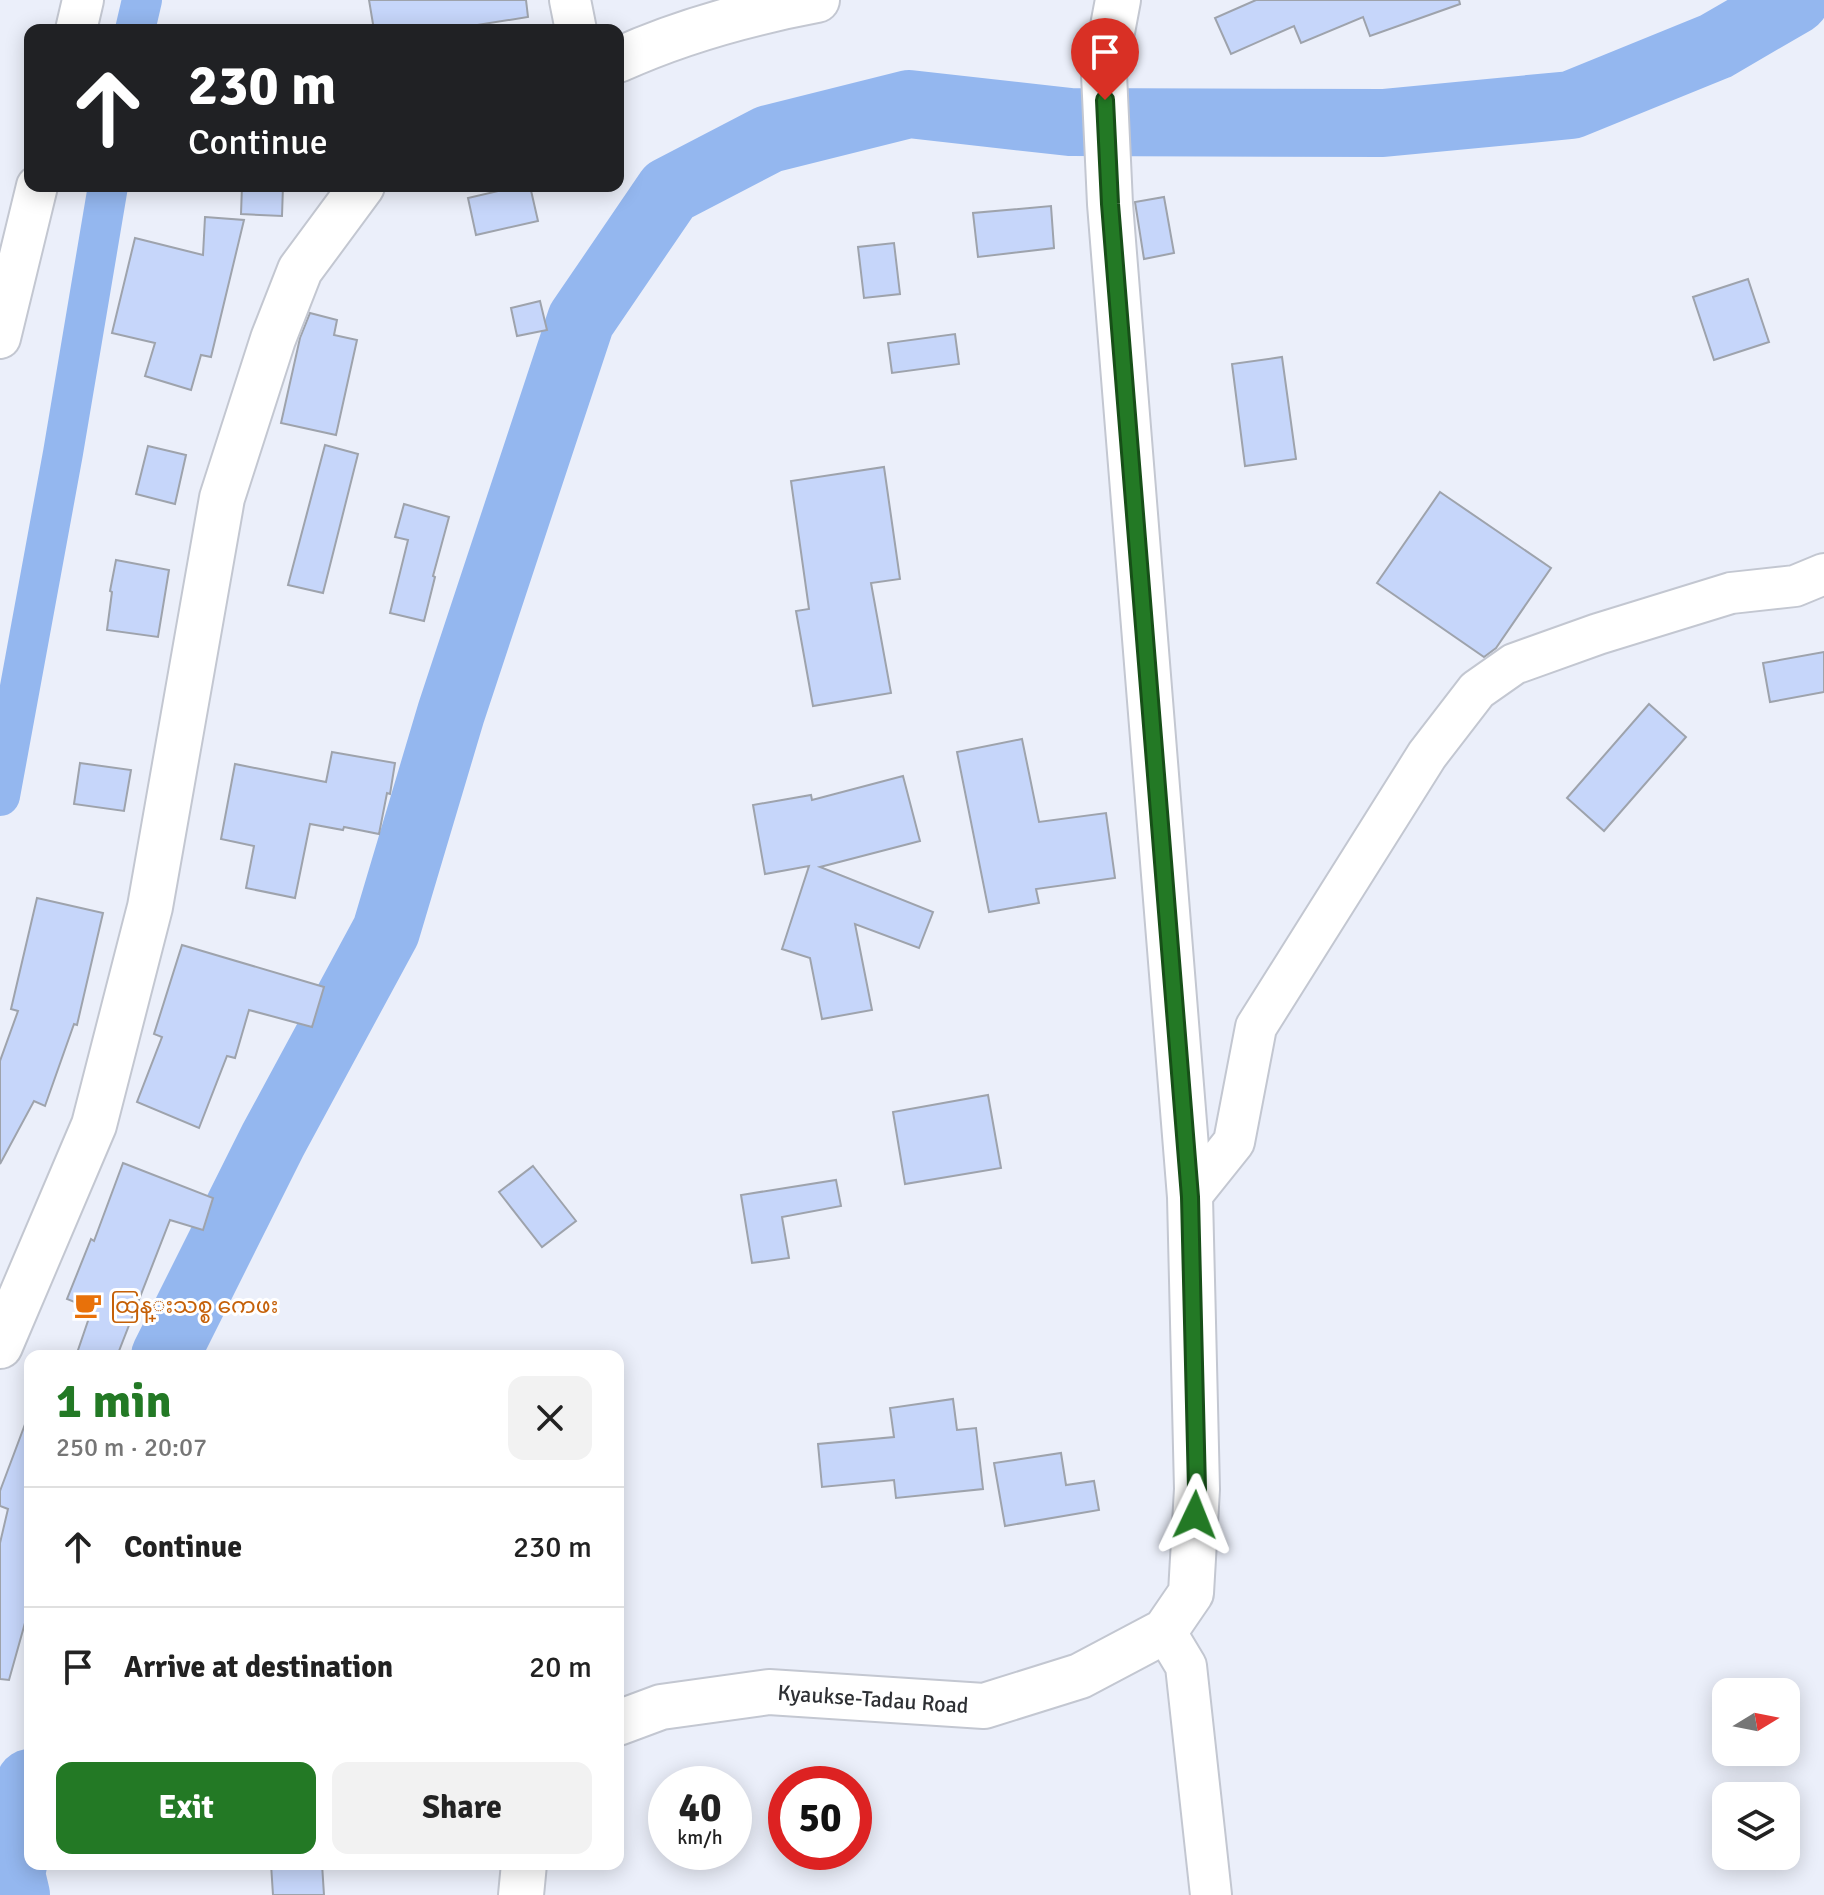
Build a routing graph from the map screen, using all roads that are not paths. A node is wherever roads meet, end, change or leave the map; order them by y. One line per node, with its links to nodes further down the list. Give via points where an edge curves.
1 (83, 0): 5 (street)
2 (570, 0): 6 (street)
3 (817, 0): 7 (main road, via 759,11)
4 (1118, 0): 12 (main road, Kyaukse-Tadau Road, via 1104,74 1110,204)
5 (77, 24)
6 (575, 24)
7 (624, 57)
8 (36, 192): 10 (street)
9 (358, 192): 13 (main road, via 300,270 222,498 150,907 94,1125)
10 (0, 338)
11 (1824, 574): 12 (street, via 1795,586 1731,593 1598,634 1514,664 1477,690 1427,755 1256,1027 1234,1142)
12 (1190, 1197): 14 (main road, Kyaukse-Tadau Road, via 1197,1489 1191,1593)
13 (0, 1346)
14 (1165, 1631): 15 (main road, Kyaukse-Tadau Road, via 1080,1676 984,1706 769,1692 661,1707); 18 (street, via 1186,1666)
15 (624, 1721)
16 (523, 1870): 17 (main road)
17 (521, 1895)
18 (1211, 1895)

